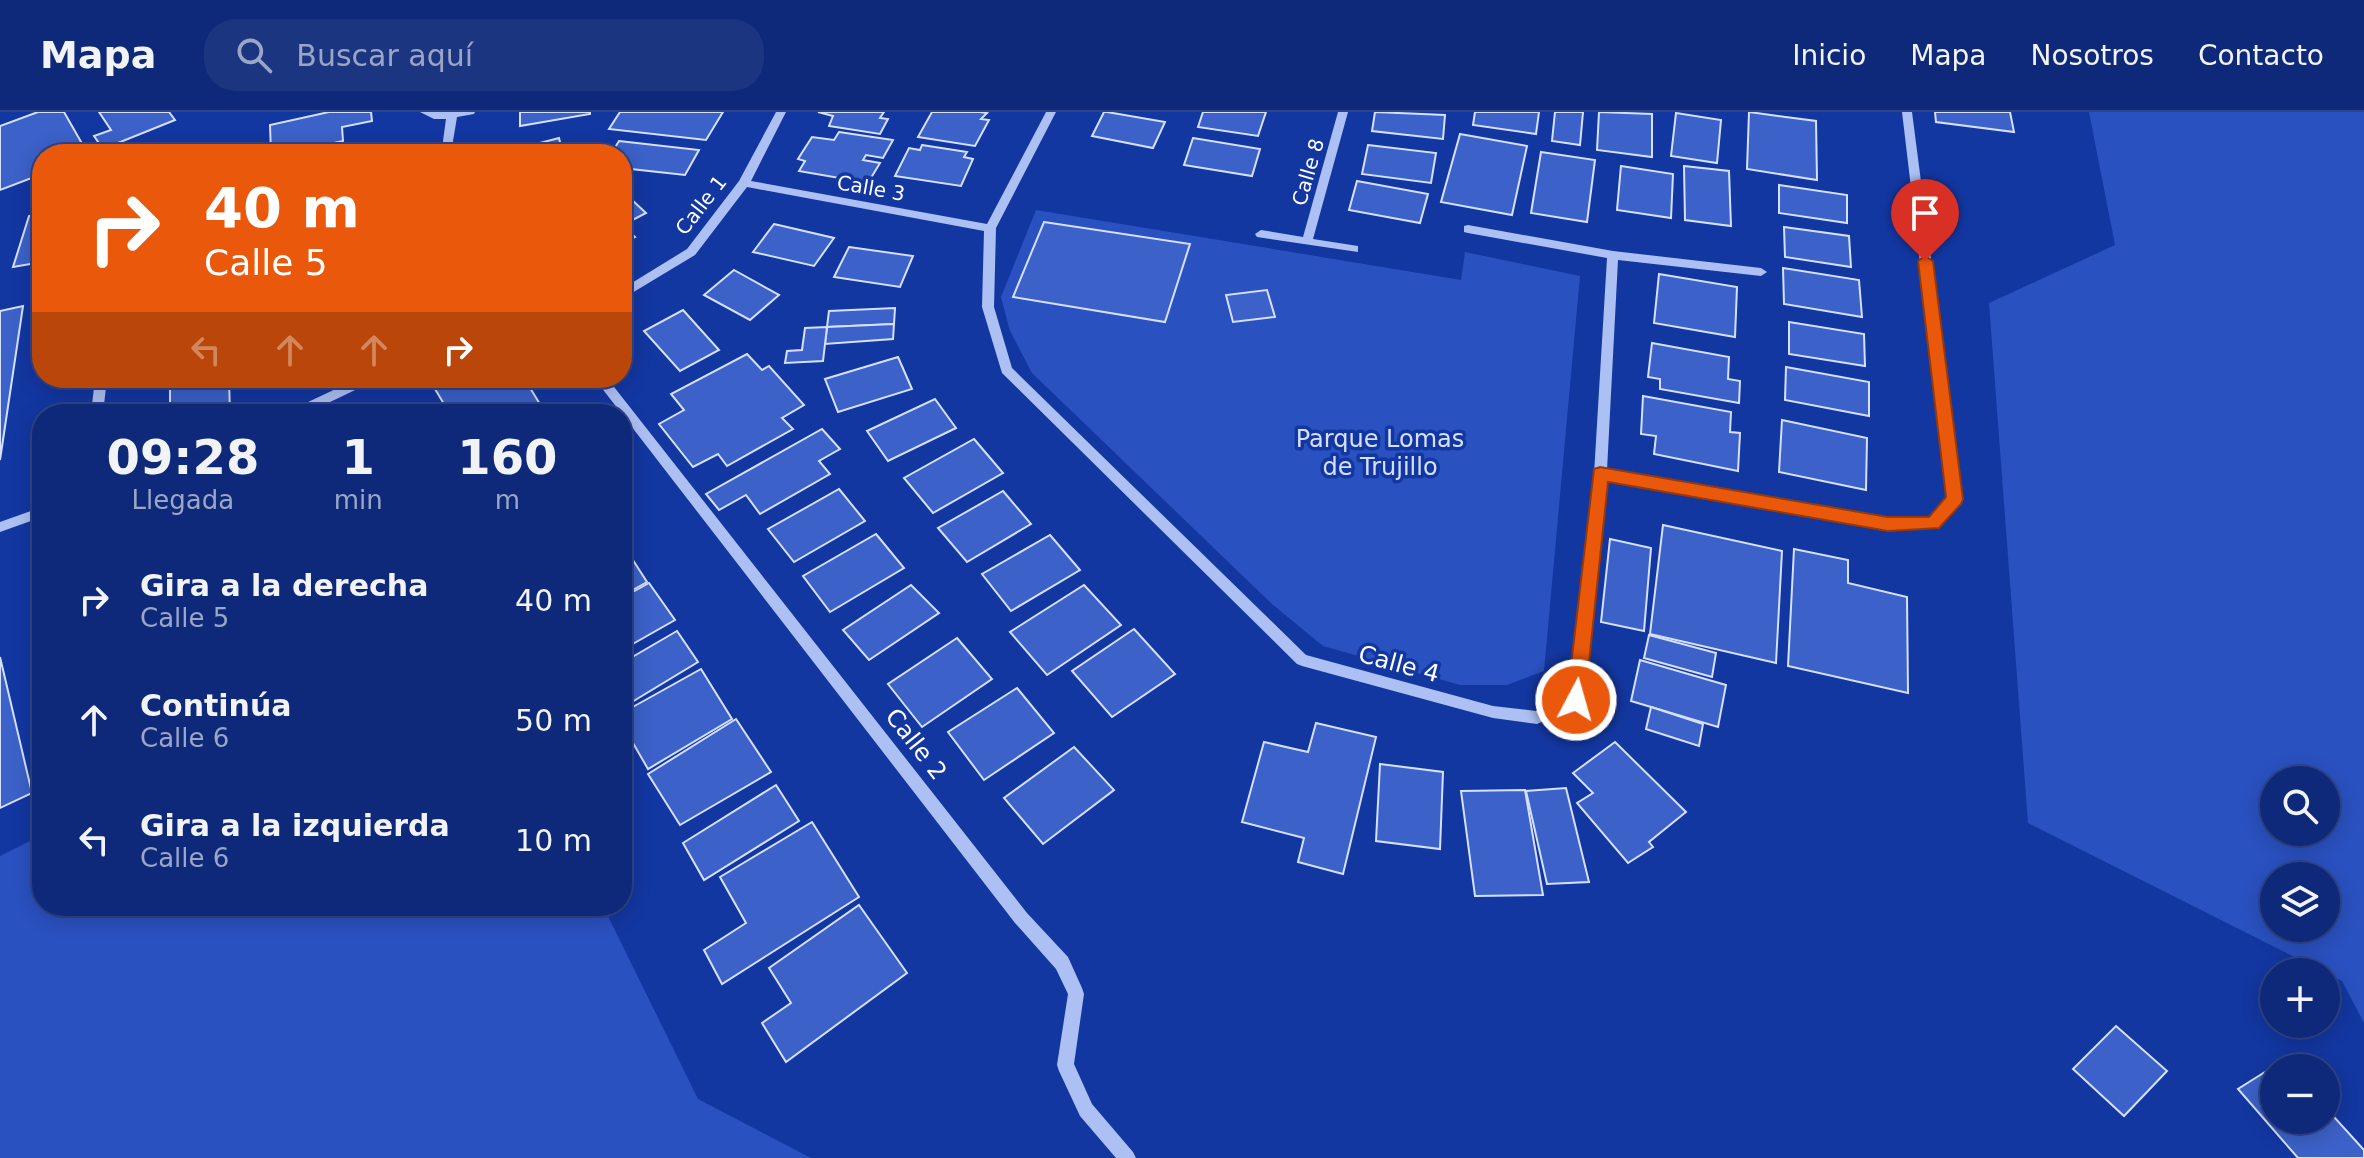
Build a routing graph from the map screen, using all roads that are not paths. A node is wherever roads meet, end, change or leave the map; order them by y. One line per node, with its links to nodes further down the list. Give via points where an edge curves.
1 (425, 112): 7 (street)
2 (470, 112): 7 (street)
3 (781, 112): 9 (street, Calle 1)
4 (1051, 112): 10 (street, Calle 4)
5 (1343, 112): 13 (street, Calle 8)
6 (1907, 112): 23 (street, via 1955,499 1933,524 1888,524)
7 (452, 117): 8 (street)
8 (448, 144)
9 (744, 183): 10 (street, Calle 3); 17 (street, Calle 1, via 691,252)
10 (990, 228): 23 (street, Calle 4, via 988,307 1006,370 1302,660 1493,712 1537,718 1576,700)
11 (1468, 229): 15 (street)
12 (1261, 234): 13 (street)
13 (1307, 241): 14 (street)
14 (1354, 249)
15 (1613, 255): 16 (street); 23 (street, Calle 4)
16 (1761, 272)
17 (632, 289)
18 (337, 388): 20 (street)
19 (608, 388): 21 (street, Calle 2)
20 (310, 404)
21 (620, 404)
22 (632, 419): 26 (street, Calle 2, via 1021,918 1062,963 1076,994 1065,1065 1086,1110)
23 (1600, 474)
24 (32, 516): 25 (street)
25 (0, 527)
26 (1127, 1158)

